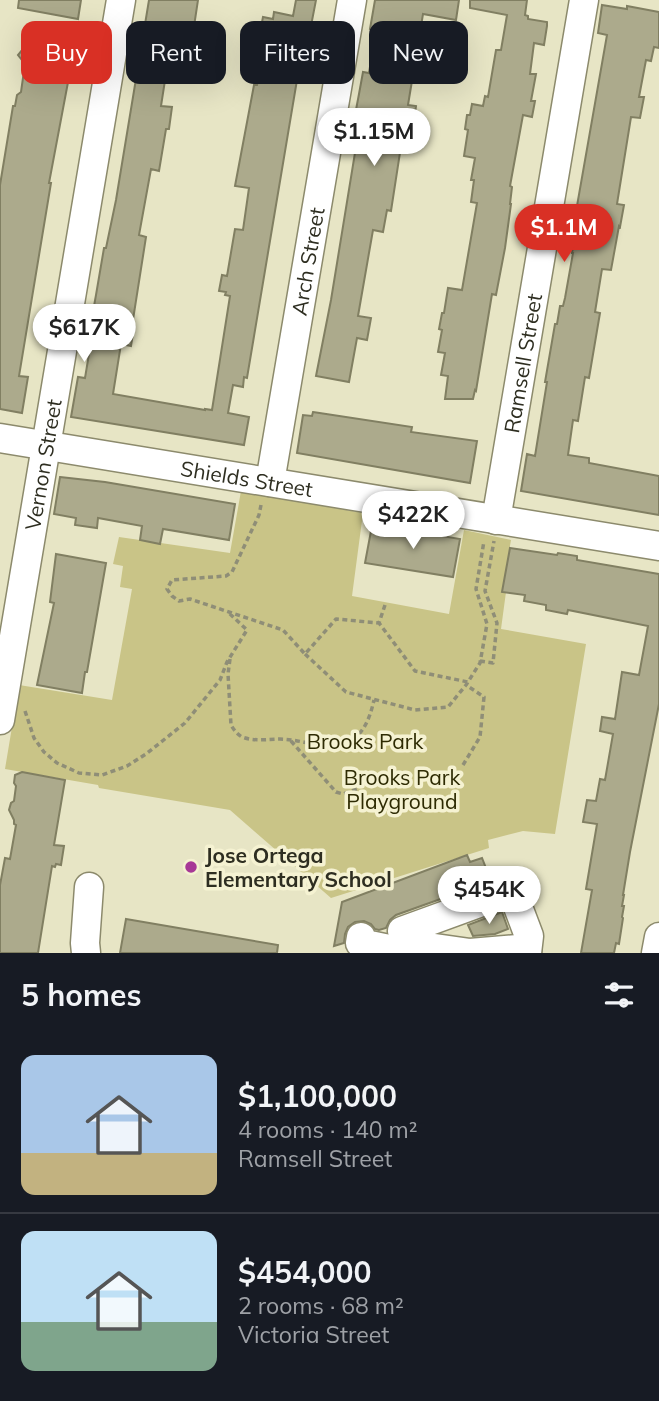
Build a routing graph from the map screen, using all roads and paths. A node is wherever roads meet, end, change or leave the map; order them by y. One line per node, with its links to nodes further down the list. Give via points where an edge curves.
1 (121, 0): 5 (street, Vernon Street)
2 (352, 0): 6 (street, Arch Street)
3 (584, 0): 7 (street, Ramsell Street)
4 (0, 438): 5 (street, Shields Street)
5 (46, 445): 6 (street, Shields Street); 17 (street, Vernon Street)
6 (266, 489): 7 (street, Shields Street); 10 (path, via 232,572 172,580 167,589 179,601 190,599)
7 (494, 519): 8 (street, Shields Street); 14 (path, via 476,589 488,624); 14 (path, via 485,591 497,623 493,663)
8 (659, 547)
9 (385, 605): 11 (path)
10 (228, 611): 12 (path, via 283,631); 13 (path, via 247,630)
11 (379, 623): 12 (path, via 336,619); 15 (path, via 415,671)
12 (304, 654): 16 (path, via 346,692)
13 (230, 657): 17 (path, via 220,680 186,723 127,766 102,775 79,773 57,763); 18 (path, via 231,725 236,732 261,740)
14 (481, 661): 15 (path)
15 (467, 683): 16 (path, via 448,707 415,710); 19 (path, via 484,697 480,737)
16 (374, 699): 18 (path, via 363,731 346,743 328,746)
17 (11, 712)
18 (290, 739): 20 (path, via 336,792)
19 (463, 765)
20 (359, 788)
21 (89, 887): 26 (street)
22 (402, 930): 25 (street, via 512,891 529,936)
23 (361, 937): 25 (street, via 360,943 389,949)
24 (659, 937): 27 (street)
25 (527, 952)
26 (86, 953)
27 (656, 953)

